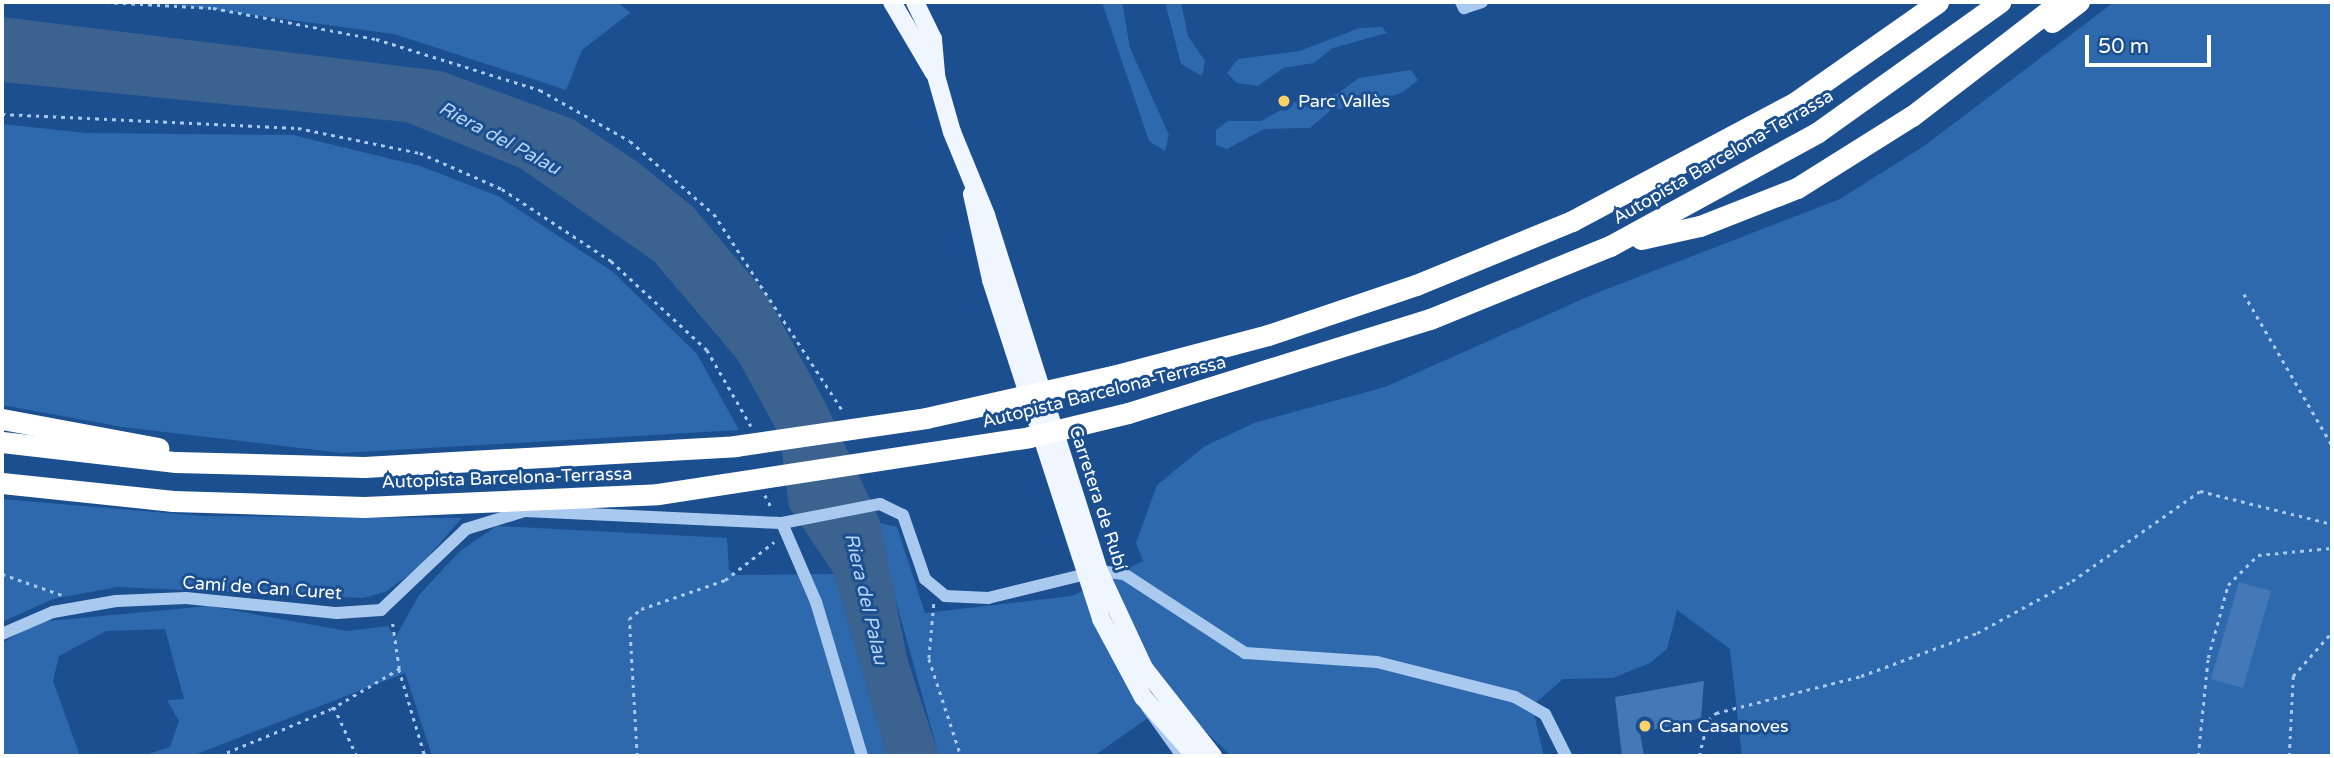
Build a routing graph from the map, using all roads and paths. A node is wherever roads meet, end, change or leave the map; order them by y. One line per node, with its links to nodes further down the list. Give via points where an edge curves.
1 (106, 2): 10 (path)
2 (892, 2): 11 (main road, Carretera de Rubí)
3 (915, 2): 11 (main road, Carretera de Rubí, via 933,39)
4 (1461, 2): 5 (street, via 1464,8)
5 (1482, 2)
6 (1938, 2): 22 (highway, Autopista Barcelona-Terrassa, bridge, via 1794,103 1572,221 1416,285 1268,335 926,418 735,446 364,467)
7 (2000, 2): 15 (highway, Autopista Barcelona-Terrassa, via 1818,132)
8 (2060, 2): 13 (highway)
9 (2078, 2): 13 (highway, via 1957,97)
10 (120, 3): 17 (path, via 213,8 376,39 540,90 630,141 714,214)
11 (936, 76): 14 (main road, Carretera de Rubí)
12 (2, 114): 19 (path, via 298,128 408,150 460,170 502,189 611,261 676,318 727,380)
13 (1912, 116): 15 (highway, via 1797,188 1700,226)
14 (972, 190): 29 (main road, Carretera de Rubí, via 986,215 1065,466); 29 (main road, Carretera de Rubí, via 973,217)
15 (1610, 246): 23 (highway, Autopista Barcelona-Terrassa, bridge, via 1430,319 1129,413 1029,437 658,494 364,506 173,501)
16 (2244, 294): 21 (path)
17 (845, 414)
18 (2, 419): 22 (highway)
19 (753, 436)
20 (2, 442): 22 (highway, Autopista Barcelona-Terrassa, via 176,462)
21 (2332, 445)
22 (285, 466)
23 (2, 484)
24 (763, 485): 26 (path)
25 (2332, 524): 48 (path, via 2200,491 2072,581 1977,633 1861,676 1716,713 1708,720)
26 (784, 527): 30 (street, Camí de Can Curet, via 864,504 894,507 909,525 917,564); 31 (street, Camí de Can Curet, via 551,510 500,516 466,529); 41 (path, via 725,580 641,609 629,619); 42 (street, via 816,603)
27 (2332, 548): 49 (path, via 2258,555 2228,585 2208,658)
28 (2, 574): 32 (path)
29 (1092, 574): 30 (street, via 988,598 956,599); 36 (main road, Carretera de Rubí); 46 (main road, via 1169,706); 47 (street, via 1124,574 1224,642 1265,659 1377,662 1515,696 1545,714)
30 (937, 591): 43 (path, via 929,659)
31 (390, 603): 32 (street, Camí de Can Curet, via 381,610 337,613 186,598); 35 (path)
32 (89, 604): 34 (street, Camí de Can Curet)
33 (2332, 632): 50 (path, via 2293,676)
34 (2, 634)
35 (399, 669): 37 (path); 40 (path)
36 (1143, 697): 44 (street, via 1153,723); 45 (main road, Carretera de Rubí)
37 (334, 707): 38 (path); 39 (path)
38 (219, 756)
39 (357, 756)
40 (425, 756)
41 (637, 756)
42 (862, 756)
43 (961, 756)
44 (1182, 756)
45 (1195, 756)
46 (1213, 756)
47 (1566, 756)
48 (1699, 756)
49 (2198, 756)
50 (2289, 756)

